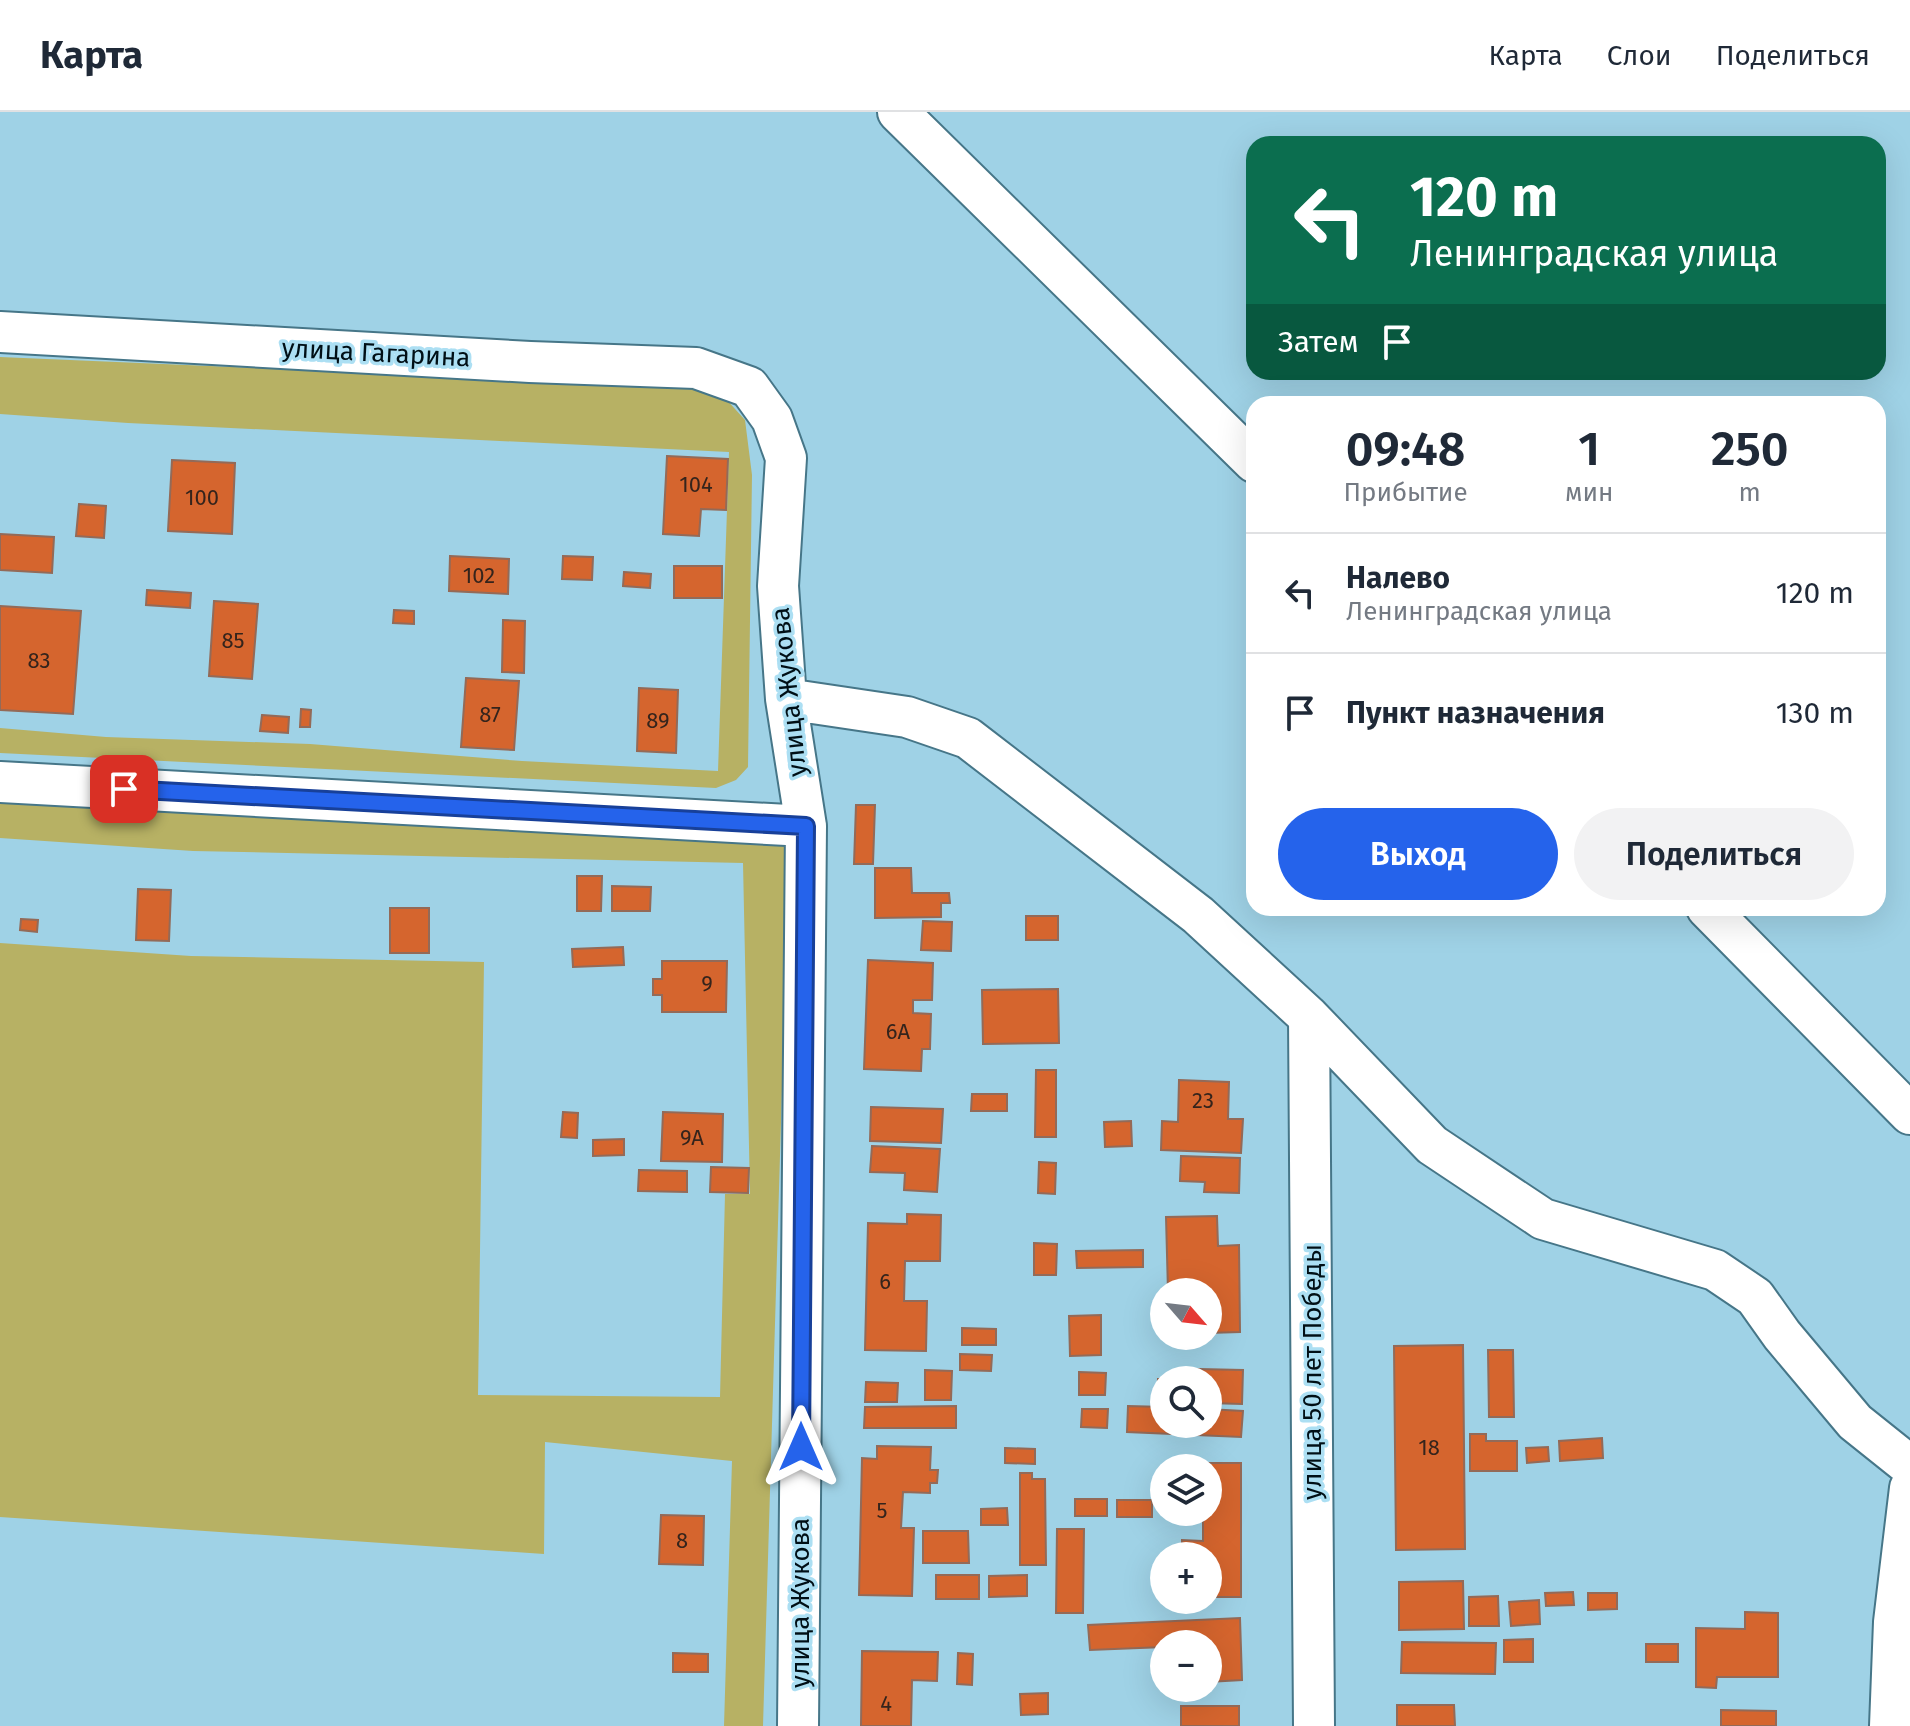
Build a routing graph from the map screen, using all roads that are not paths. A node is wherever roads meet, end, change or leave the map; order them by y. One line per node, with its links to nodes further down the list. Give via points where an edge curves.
1 (898, 112): 4 (street)
2 (0, 332): 3 (street, улица Гагарина, via 696,368)
3 (749, 387): 5 (street, улица Жукова, via 772,419 786,458 778,586)
4 (1246, 454)
5 (786, 699): 7 (street, улица Жукова); 9 (street, via 907,717 968,738 1198,915)
6 (0, 782): 7 (street)
7 (806, 826): 14 (street, улица Жукова)
8 (1715, 916): 10 (street)
9 (1309, 1017): 11 (street, via 1432,1145 1543,1219 1715,1270 1755,1297 1855,1422); 15 (street, улица 50 лет Победы)
10 (1910, 1114)
11 (1910, 1466)
12 (1910, 1488): 13 (street)
13 (1902, 1611): 16 (street)
14 (798, 1726)
15 (1314, 1726)
16 (1890, 1726)

